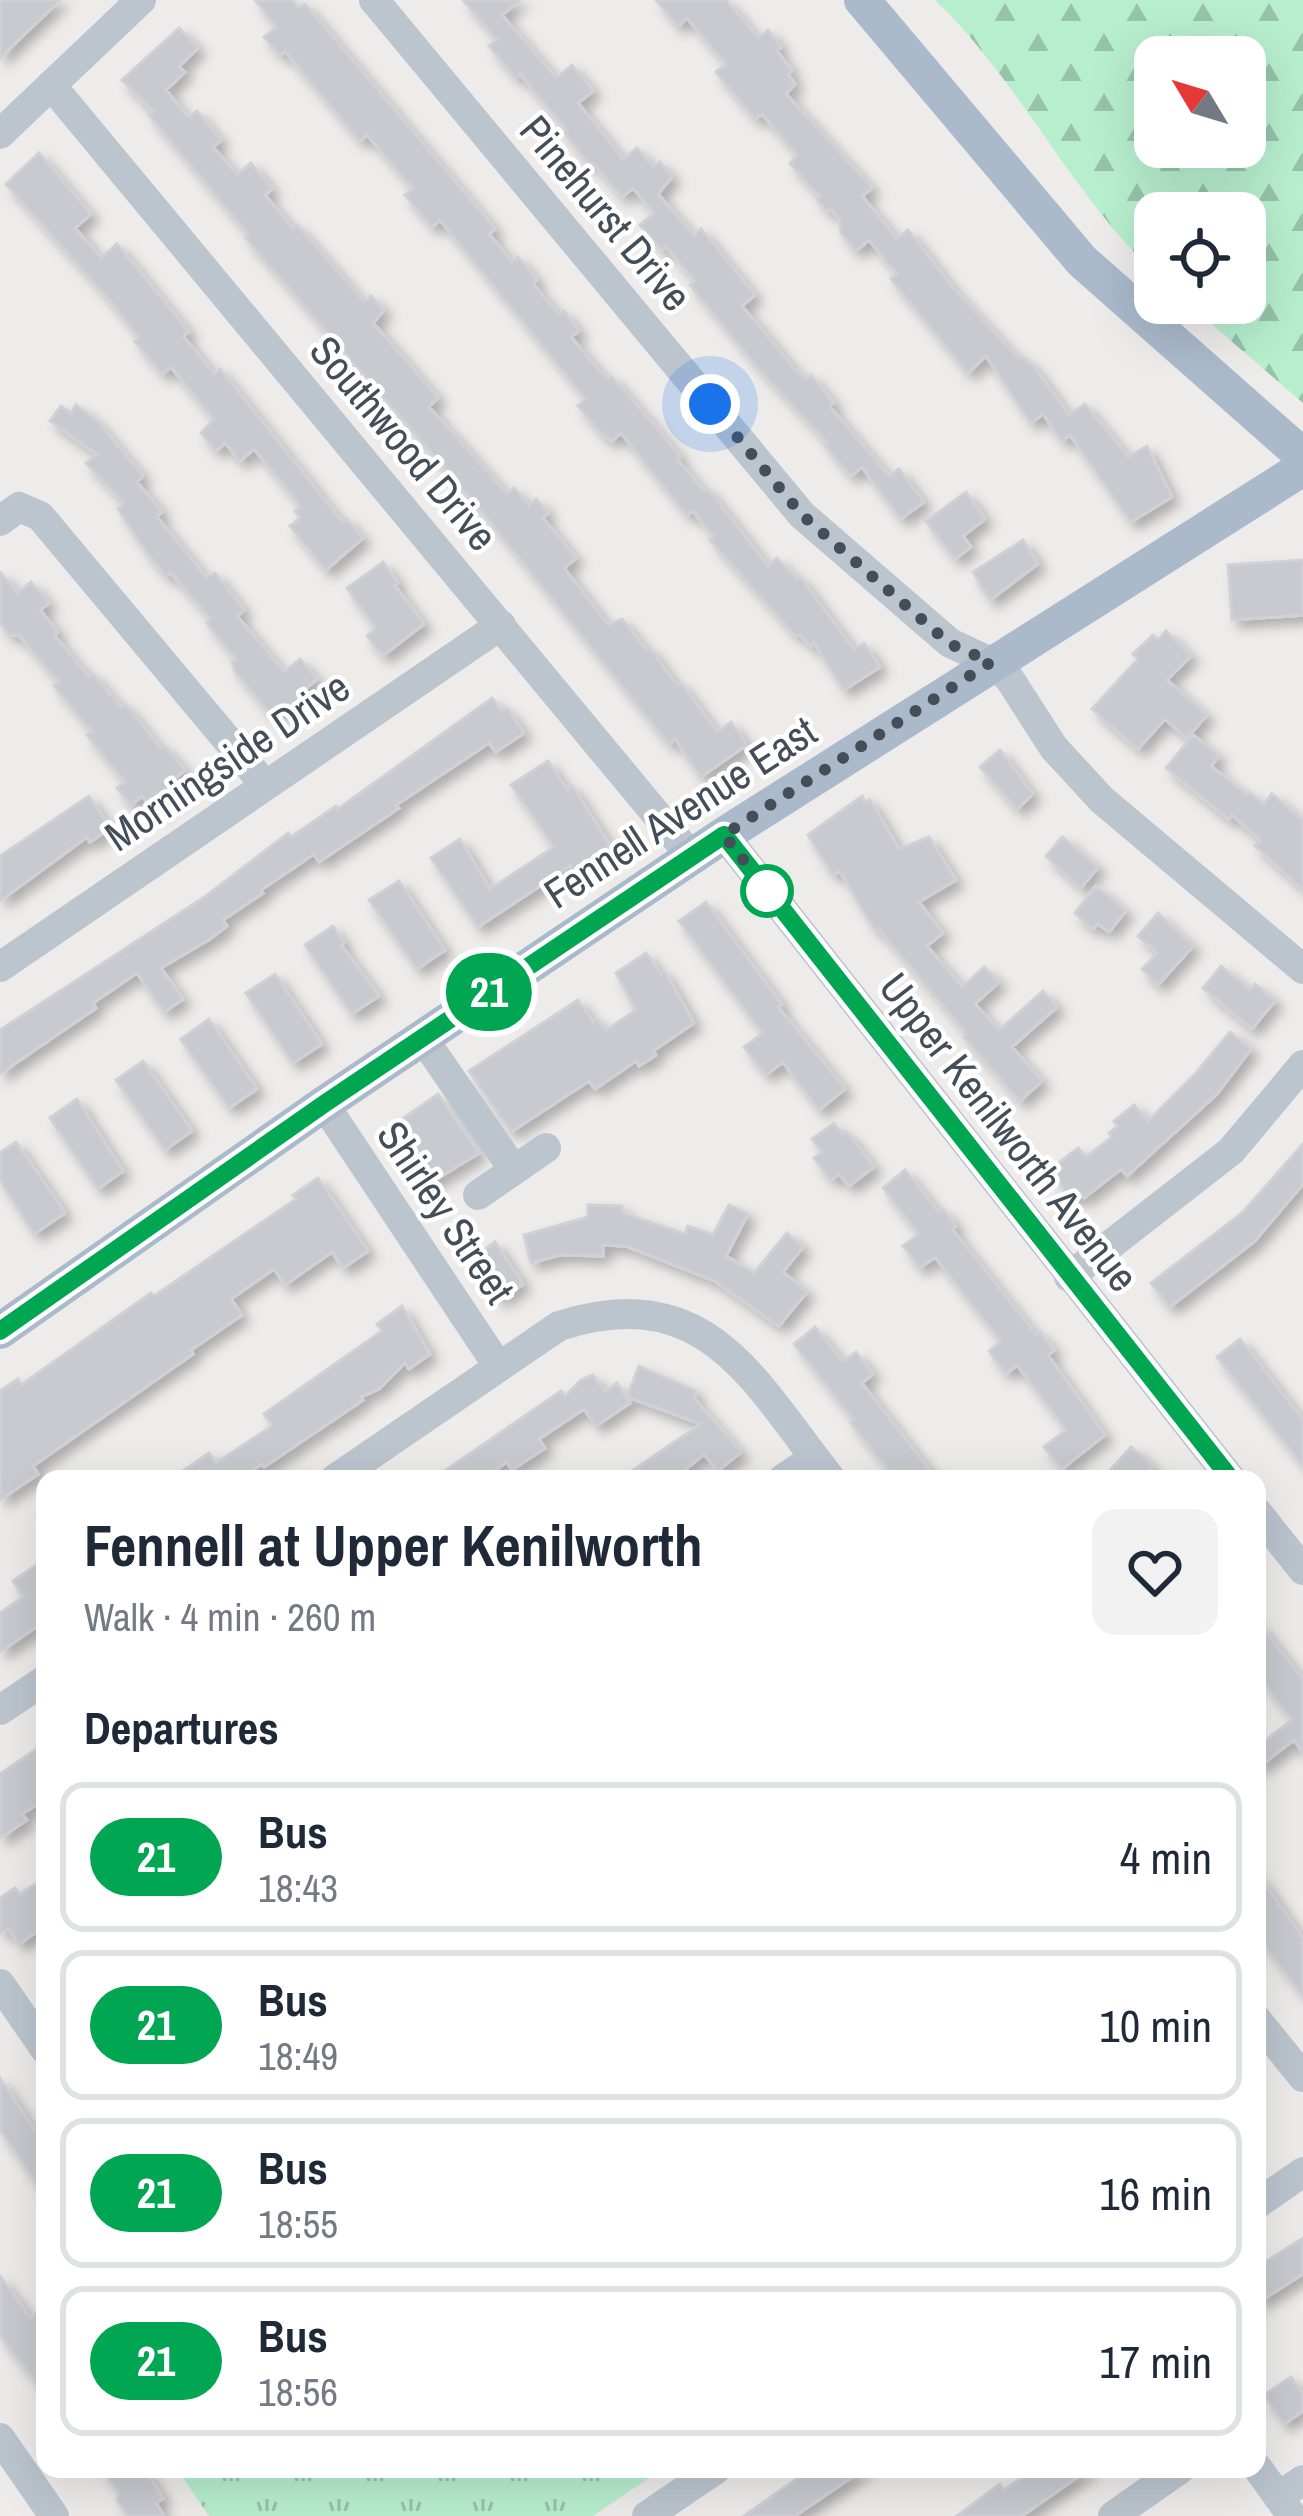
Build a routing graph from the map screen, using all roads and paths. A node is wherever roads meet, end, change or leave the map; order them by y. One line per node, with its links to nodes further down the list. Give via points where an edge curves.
1 (141, 0): 4 (street)
2 (374, 0): 10 (street, Pinehurst Drive, via 802,515 950,644)
3 (862, 0): 6 (main road, via 1082,261)
4 (51, 85): 5 (street); 9 (street, Southwood Drive)
5 (0, 134)
6 (1303, 456)
7 (1303, 468): 10 (main road, Fennell Avenue East)
8 (0, 521): 11 (street, via 19,507 40,516)
9 (501, 626): 11 (street, Morningside Drive); 13 (street, Southwood Drive)
10 (991, 662): 12 (main road, Fennell Avenue East); 15 (street, via 1102,800)
11 (265, 785): 14 (street, Morningside Drive)
12 (724, 835): 13 (main road, Fennell Avenue East); 22 (street, Upper Kenilworth Avenue)
13 (691, 856): 16 (main road, Fennell Avenue East)
14 (0, 967)
15 (1303, 969)
16 (422, 1037): 18 (main road, Fennell Avenue East); 20 (street)
17 (1303, 1065): 22 (street, via 1231,1151)
18 (324, 1104): 23 (main road, Fennell Avenue East); 24 (street, Shirley Street)
19 (546, 1148): 20 (street)
20 (514, 1170): 21 (street)
21 (478, 1195)
22 (1070, 1277): 27 (street, Upper Kenilworth Avenue)
23 (0, 1330)
24 (498, 1366): 25 (street, via 559,1326 592,1316 623,1312 680,1322 738,1360); 26 (street)
25 (823, 1468)
26 (348, 1470)
27 (1224, 1470)
28 (1266, 1523): 29 (street)
29 (1303, 1570)
30 (36, 1686): 31 (street)
31 (0, 1710)
32 (0, 1984): 33 (street)
33 (32, 2003)
34 (1266, 2031): 35 (street)
35 (1303, 2077)
36 (1303, 2172): 37 (street)
37 (1266, 2198)
38 (0, 2438): 43 (street)
39 (1266, 2475): 42 (street)
40 (703, 2478): 44 (street)
41 (1167, 2478): 45 (street)
42 (1291, 2498)
43 (54, 2516)
44 (647, 2516)
45 (1113, 2516)

